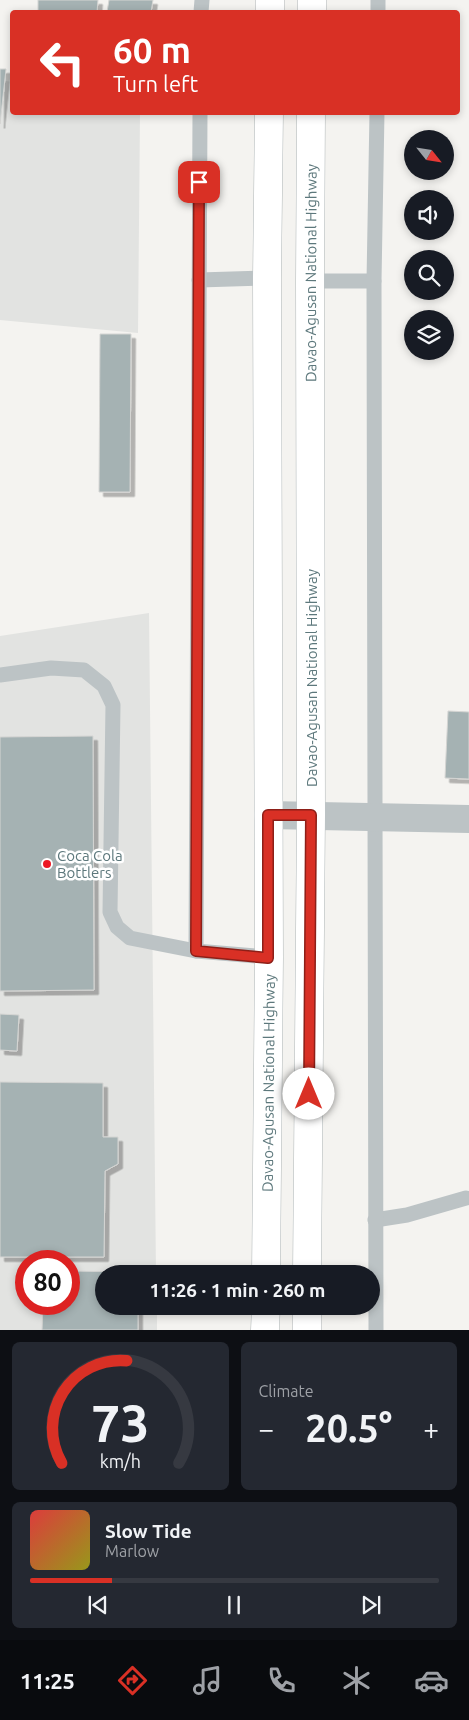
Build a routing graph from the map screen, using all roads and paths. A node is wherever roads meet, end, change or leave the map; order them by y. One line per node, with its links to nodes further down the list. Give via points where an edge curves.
1 (200, 115): 6 (lane)
2 (268, 115): 5 (highway, Davao-Agusan National Highway)
3 (311, 115): 7 (highway, Davao-Agusan National Highway)
4 (376, 115): 8 (lane)
5 (267, 278): 6 (lane); 10 (highway, Davao-Agusan National Highway)
6 (200, 280): 14 (lane)
7 (310, 281): 8 (lane); 11 (highway, Davao-Agusan National Highway)
8 (374, 281): 12 (lane)
9 (0, 675): 14 (lane, via 52,668 84,670 104,686 113,705 110,912 118,927 130,938)
10 (268, 815): 11 (street); 15 (highway, Davao-Agusan National Highway)
11 (311, 815): 12 (street); 19 (highway, Davao-Agusan National Highway)
12 (375, 816): 13 (street); 17 (lane)
13 (469, 819)
14 (196, 951): 15 (lane)
15 (268, 958): 18 (highway, Davao-Agusan National Highway)
16 (466, 1198): 17 (lane, via 407,1215)
17 (375, 1220): 24 (lane)
18 (266, 1265)
19 (307, 1265)
20 (266, 1315): 22 (highway)
21 (307, 1315): 23 (highway)
22 (265, 1330)
23 (307, 1330)
24 (376, 1330)

